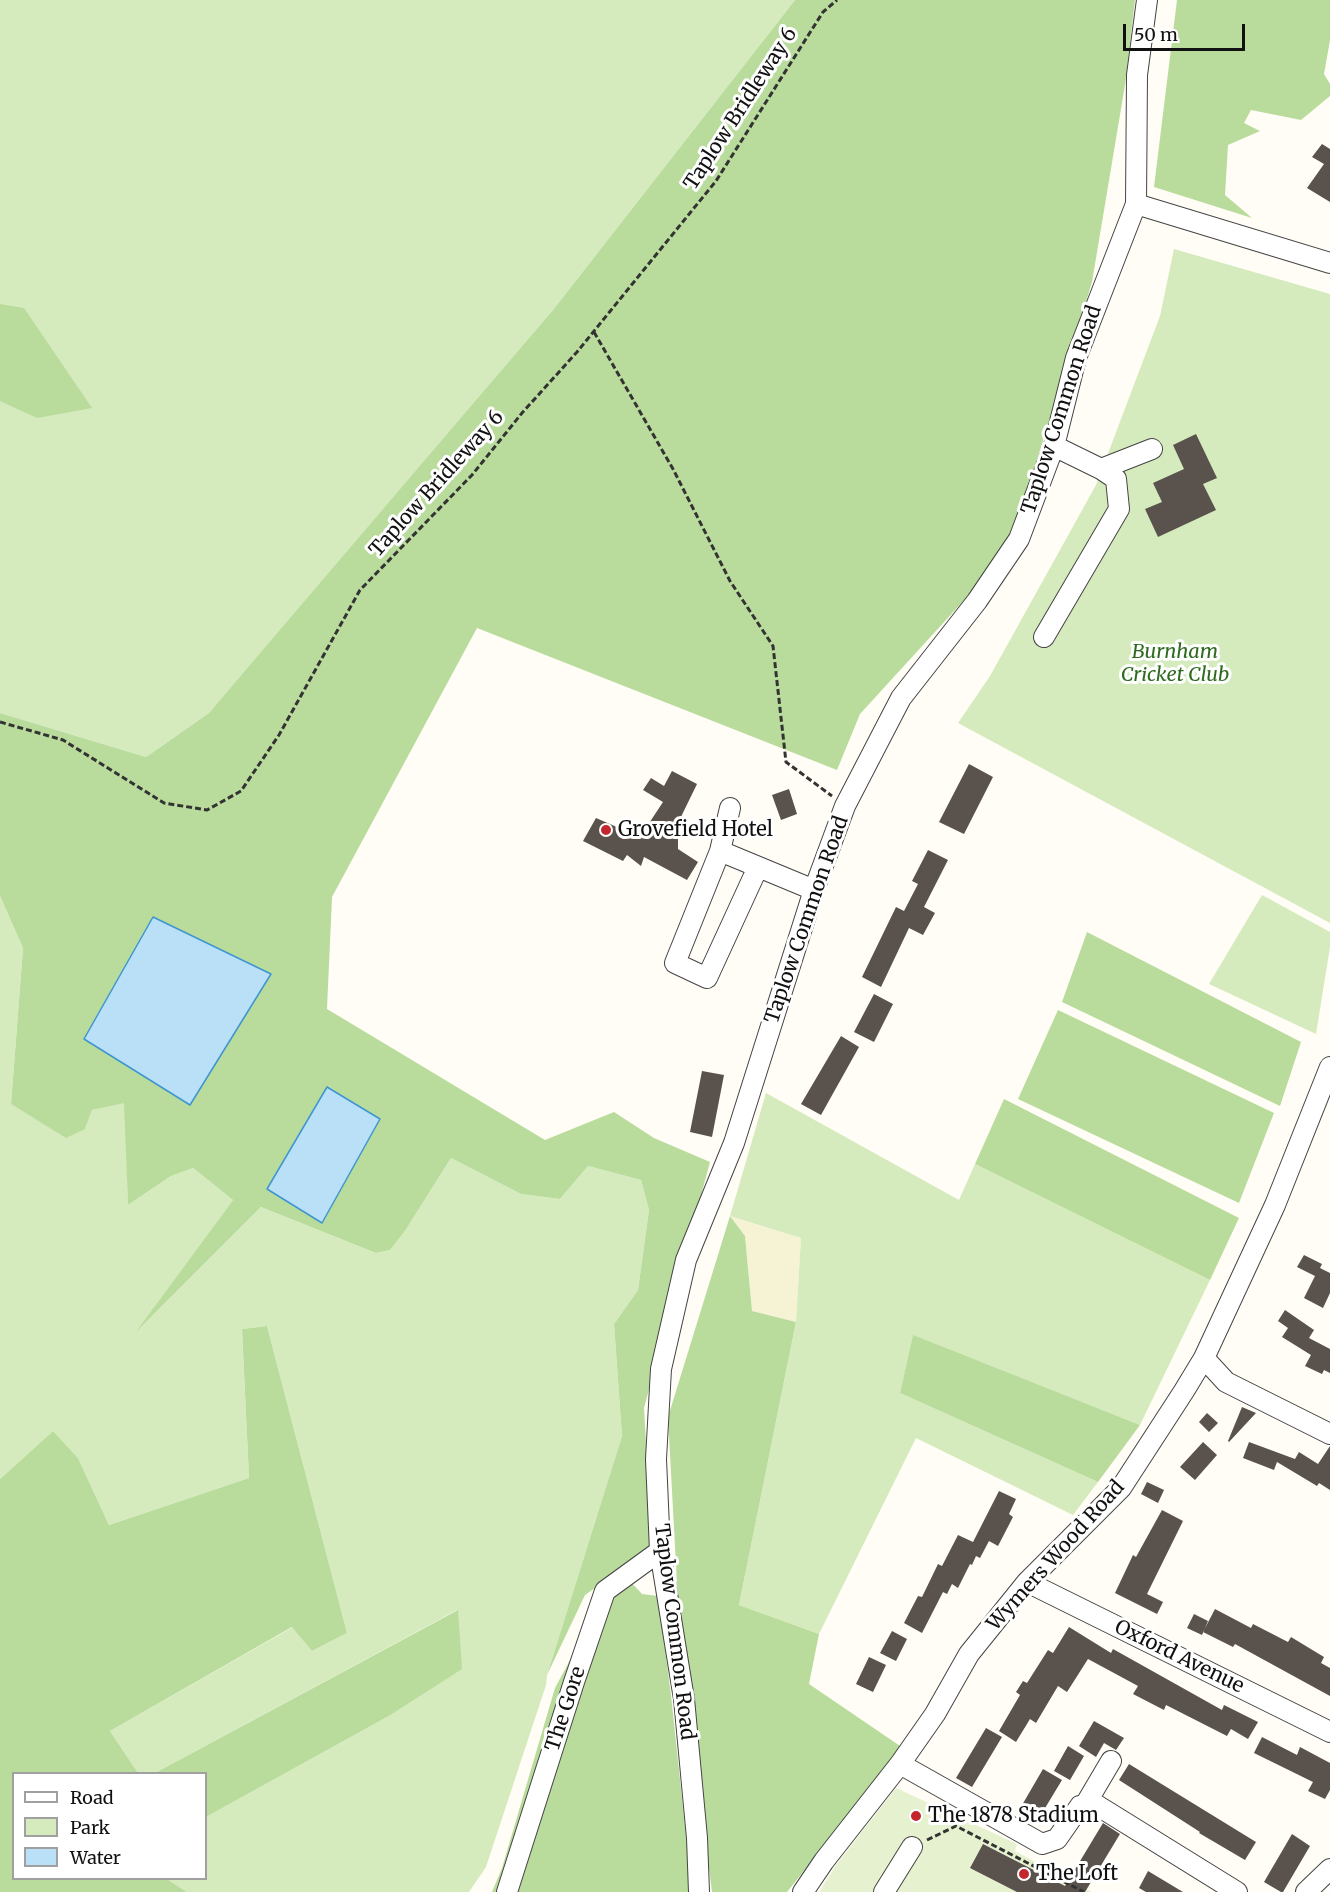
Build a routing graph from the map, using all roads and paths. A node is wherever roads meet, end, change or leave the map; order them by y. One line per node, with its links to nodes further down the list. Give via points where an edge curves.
1 (837, 0): 5 (path, Taplow Bridleway 6, via 823,12 716,181)
2 (1147, 0): 3 (street, Taplow Common Road, via 1137,75)
3 (1136, 204): 4 (street); 6 (street, Taplow Common Road, via 1076,358)
4 (1330, 263)
5 (594, 331): 10 (path, Taplow Bridleway 6, via 472,476 360,590 279,735 241,791 207,810 164,803 63,740); 11 (path, via 673,469 730,581 773,646 786,762)
6 (1054, 446): 8 (street); 11 (street, Taplow Common Road, via 1019,538 977,601 901,698)
7 (1152, 448): 8 (street)
8 (1101, 469): 9 (street, via 1116,479 1119,509)
9 (1044, 637)
10 (0, 722)
11 (845, 806): 15 (street, Taplow Common Road)
12 (730, 808): 13 (street)
13 (720, 851): 14 (street); 14 (street, via 675,963 707,978)
14 (758, 867): 15 (street)
15 (814, 890): 21 (street, Taplow Common Road, via 734,1143 686,1260 661,1369 656,1459)
16 (1330, 1067): 17 (street, Wymers Wood Road, via 1275,1205)
17 (1204, 1358): 18 (street); 19 (street, Wymers Wood Road)
18 (1226, 1382): 19 (street, via 1206,1382); 20 (street)
19 (1184, 1391): 22 (street, Wymers Wood Road, via 1121,1488)
20 (1330, 1434)
21 (660, 1551): 29 (street, The Gore, via 605,1591); 30 (street, Taplow Common Road, via 684,1699)
22 (1027, 1582): 23 (street, Oxford Avenue); 25 (street, Wymers Wood Road, via 969,1654)
23 (1330, 1732)
24 (1111, 1761): 26 (street)
25 (900, 1764): 26 (street, via 1042,1844 1057,1839 1080,1806); 31 (street, Wymers Wood Road)
26 (1085, 1805): 34 (street, via 1095,1804)
27 (912, 1847): 32 (street); 33 (path, via 956,1826)
28 (1330, 1869): 35 (street)
29 (507, 1892)
30 (699, 1892)
31 (803, 1892)
32 (884, 1892)
33 (1084, 1892)
34 (1237, 1892)
35 (1306, 1892)

